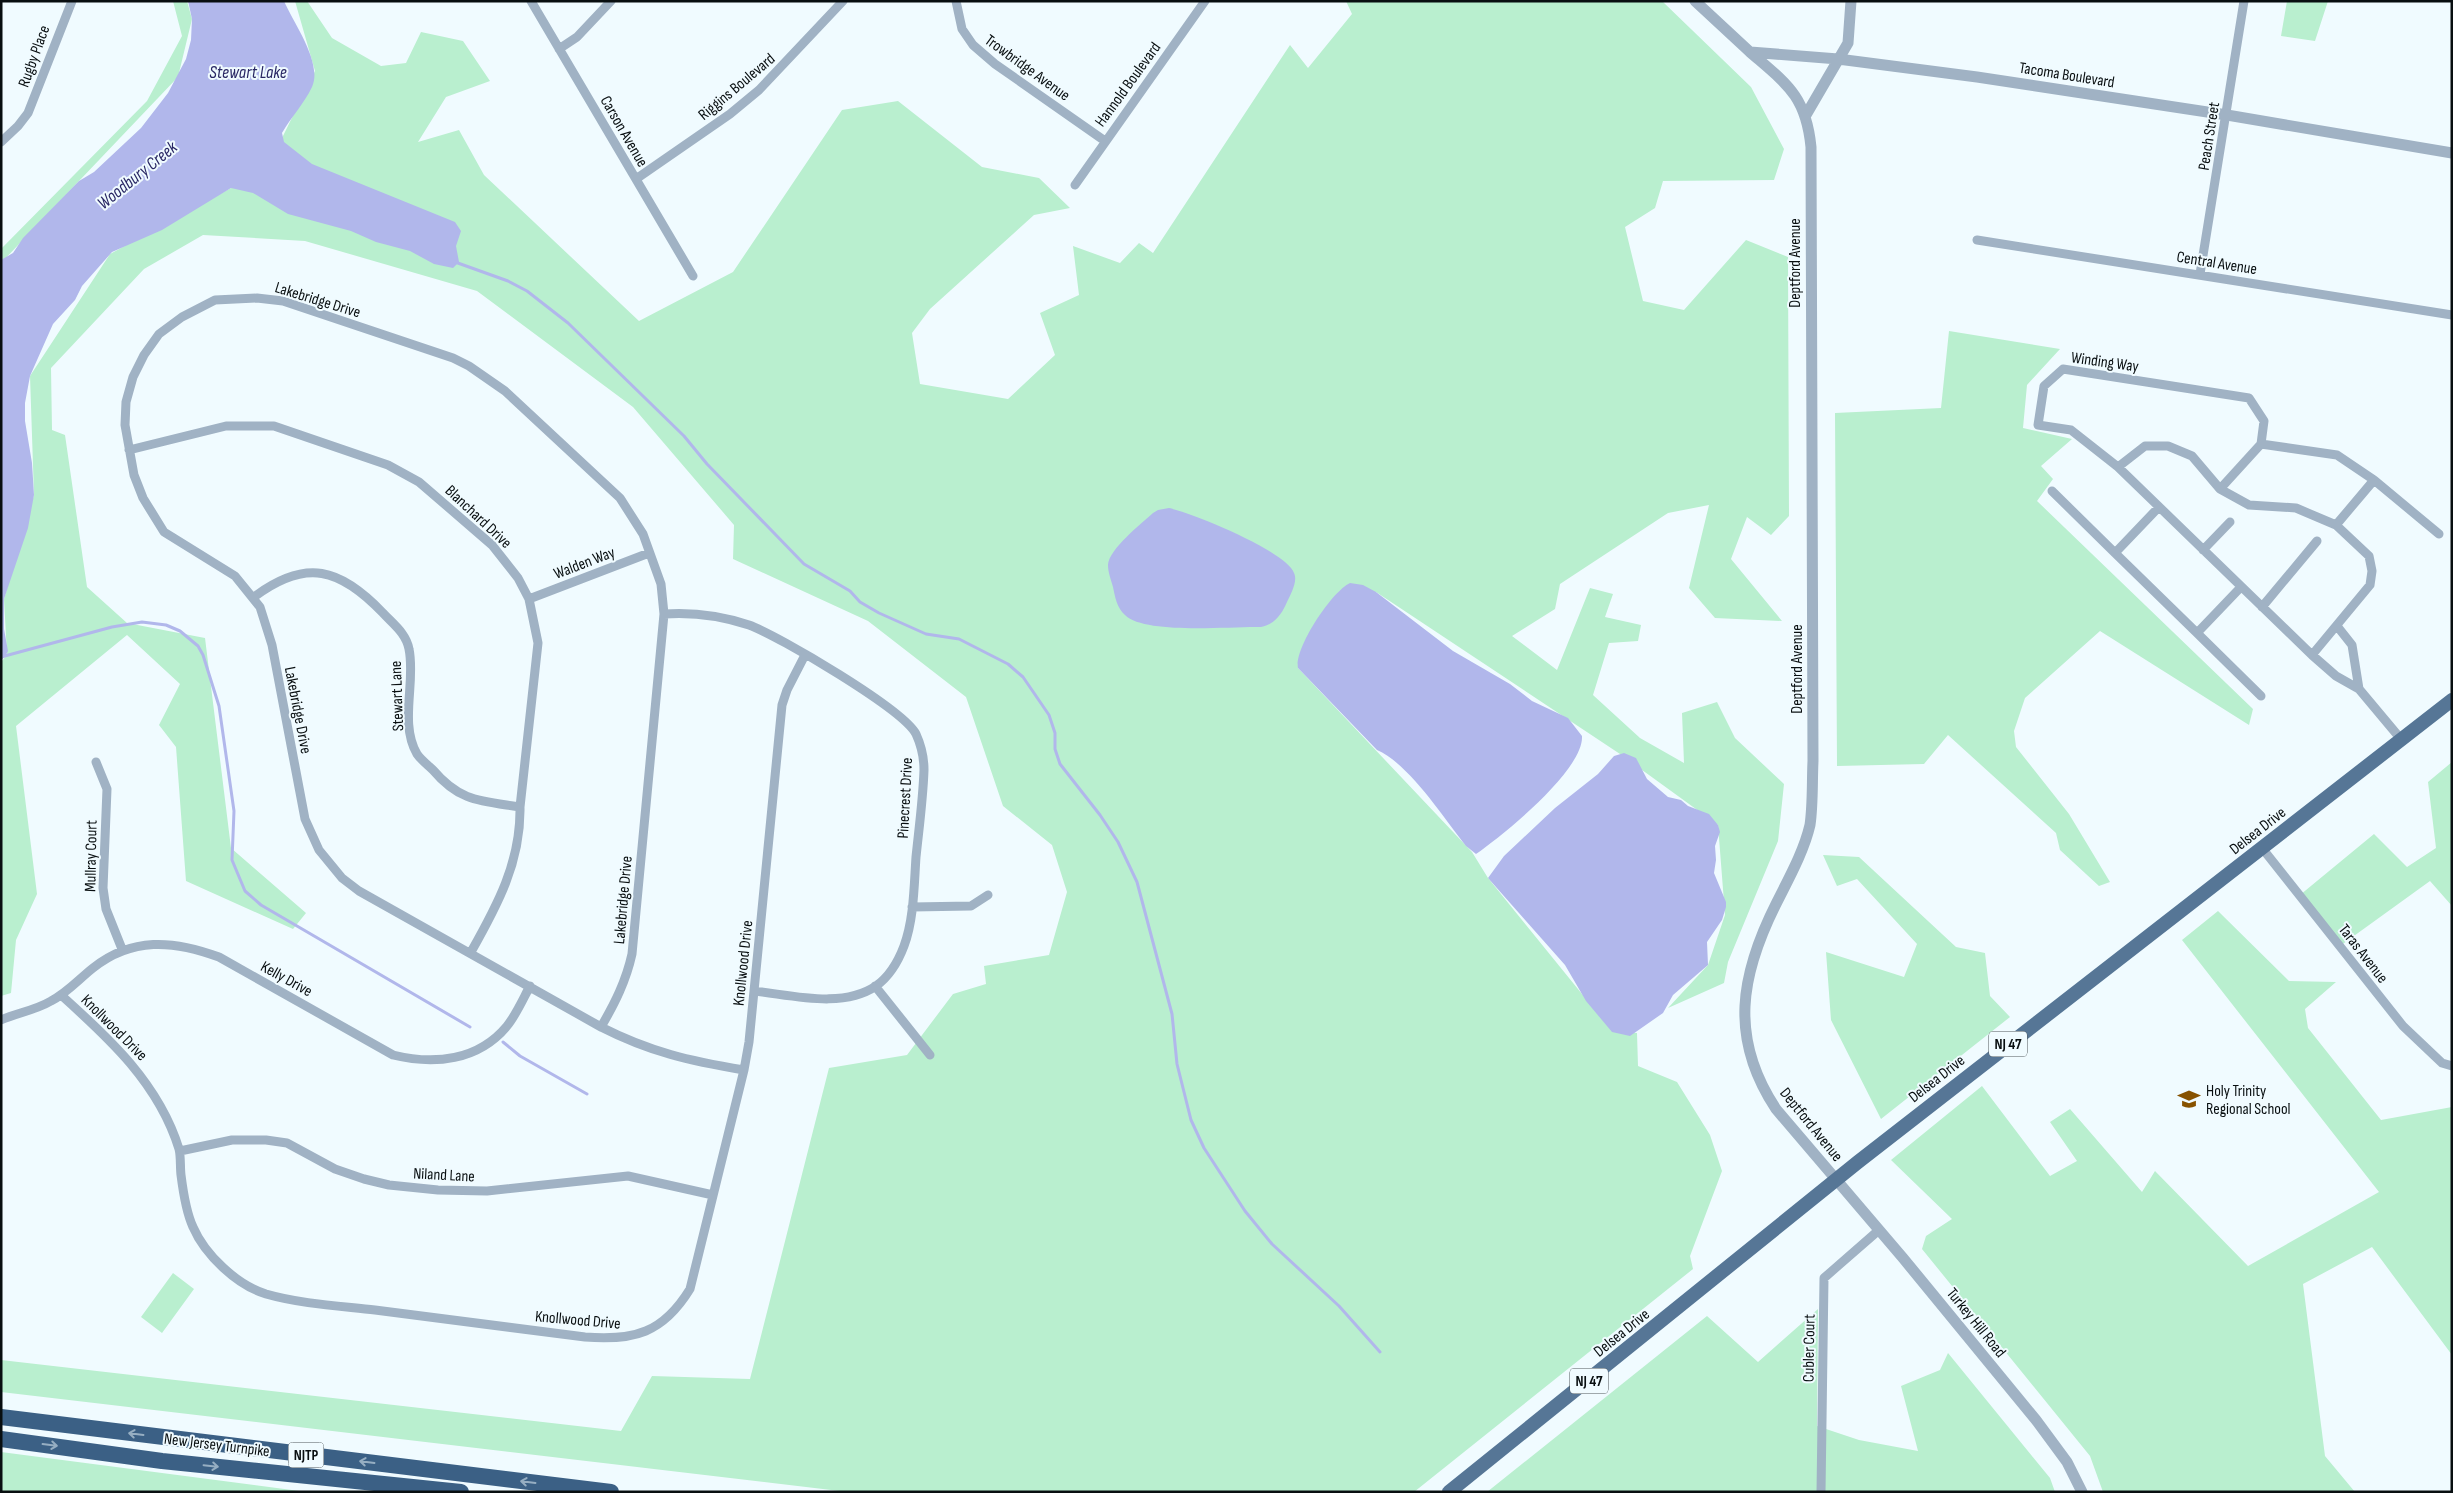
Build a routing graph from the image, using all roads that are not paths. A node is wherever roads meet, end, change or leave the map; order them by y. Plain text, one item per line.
1 (72, 1) edge
2 (531, 1) edge
3 (611, 1) edge
4 (843, 1) edge
5 (956, 1) edge
6 (1205, 1) edge
7 (1695, 1) edge
8 (1851, 1) edge
9 (2244, 1) edge
10 (559, 49) junction
11 (1750, 52) junction
12 (1838, 59) junction
13 (1806, 115) junction
14 (2227, 115) junction
15 (1104, 141) junction
16 (1, 142) edge
17 (2452, 154) edge
18 (636, 180) junction
19 (1074, 185) dead end
20 (1977, 240) dead end
21 (2200, 274) junction
22 (693, 276) dead end
23 (2452, 315) edge
24 (2261, 444) junction
25 (129, 450) junction
26 (2118, 467) junction
27 (2374, 480) junction
28 (2220, 489) junction
29 (2052, 491) dead end
30 (2159, 507) junction
31 (2230, 522) dead end
32 (2336, 525) junction
33 (2440, 534) dead end
34 (2317, 541) dead end
35 (2203, 550) junction
36 (649, 553) junction
37 (2115, 553) junction
38 (2241, 587) junction
39 (254, 597) junction
40 (529, 599) junction
41 (2262, 607) junction
42 (664, 614) junction
43 (2337, 626) junction
44 (2197, 633) junction
45 (804, 655) junction
46 (2312, 655) junction
47 (2359, 689) junction
48 (2261, 696) dead end
49 (2452, 700) edge
50 (2400, 738) junction
51 (96, 762) dead end
52 (520, 807) junction
53 (2262, 848) junction
54 (988, 895) dead end
55 (912, 907) junction
56 (122, 949) junction
57 (471, 952) junction
58 (530, 986) junction
59 (875, 986) junction
60 (754, 991) junction
61 (61, 995) junction
62 (4, 1017) edge
63 (601, 1027) junction
64 (930, 1055) dead end
65 (2452, 1066) edge
66 (744, 1070) junction
67 (180, 1151) junction
68 (1836, 1180) junction
69 (713, 1195) junction
70 (1878, 1230) junction
71 (1, 1417) edge
72 (1, 1438) edge
73 (461, 1492) edge
74 (611, 1492) edge
75 (1449, 1492) edge
76 (1821, 1492) edge
77 (2082, 1492) edge

1 - 16 street, Rugby Place
2 - 10 street, Carson Avenue
3 - 10 street
4 - 18 street, Riggins Boulevard
5 - 15 street, Trowbridge Avenue
6 - 15 street, Hannold Boulevard
7 - 11 street
8 - 12 street
9 - 14 street, Peach Street
10 - 18 street, Carson Avenue
11 - 12 street, Tacoma Boulevard
11 - 13 street, Deptford Avenue
12 - 13 street
12 - 14 street, Tacoma Boulevard
13 - 68 street, Deptford Avenue
14 - 17 street, Tacoma Boulevard
14 - 21 street, Peach Street
15 - 19 street, Hannold Boulevard
18 - 22 street, Carson Avenue
20 - 21 street, Central Avenue
21 - 23 street, Central Avenue
24 - 26 street, Winding Way
24 - 27 street
24 - 28 street
25 - 36 street, Lakebridge Drive
25 - 39 street, Lakebridge Drive
25 - 40 street, Blanchard Drive
26 - 28 street
26 - 30 street, Winding Way
27 - 32 street
27 - 33 street
28 - 32 street
29 - 37 street
30 - 35 street, Winding Way
30 - 37 street
31 - 35 street
32 - 43 street
34 - 41 street
35 - 38 street, Winding Way
36 - 40 street, Walden Way
36 - 42 street, Lakebridge Drive
37 - 44 street
38 - 41 street, Winding Way
38 - 44 street
39 - 52 street, Stewart Lane
39 - 57 street, Lakebridge Drive
40 - 52 street, Blanchard Drive
41 - 46 street, Winding Way
42 - 45 street, Pinecrest Drive
42 - 63 street, Lakebridge Drive
43 - 46 street
43 - 47 street
44 - 48 street
45 - 55 street, Pinecrest Drive
45 - 60 street, Knollwood Drive
46 - 47 street, Winding Way
47 - 50 street, Winding Way
49 - 50 main road, Delsea Drive / NJ 47
50 - 53 main road, Delsea Drive / NJ 47
51 - 56 street, Mullray Court
52 - 57 street, Blanchard Drive
53 - 65 street, Taras Avenue
53 - 68 main road, Delsea Drive / NJ 47
54 - 55 street
55 - 59 street, Pinecrest Drive
56 - 58 street, Kelly Drive
56 - 61 street, Kelly Drive
57 - 58 street, Lakebridge Drive
58 - 63 street, Lakebridge Drive
59 - 60 street, Pinecrest Drive
59 - 64 street
60 - 66 street, Knollwood Drive
61 - 62 street, Kelly Drive
61 - 67 street, Knollwood Drive
63 - 66 street, Lakebridge Drive
66 - 69 street, Knollwood Drive
67 - 69 street, Niland Lane
67 - 69 street, Knollwood Drive
68 - 70 street, Turkey Hill Road
68 - 75 main road, Delsea Drive / NJ 47
70 - 76 street, Cubler Court
70 - 77 street, Turkey Hill Road
74 -> 71 highway, New Jersey Turnpike / NJTP
72 -> 73 highway, New Jersey Turnpike / NJTP

